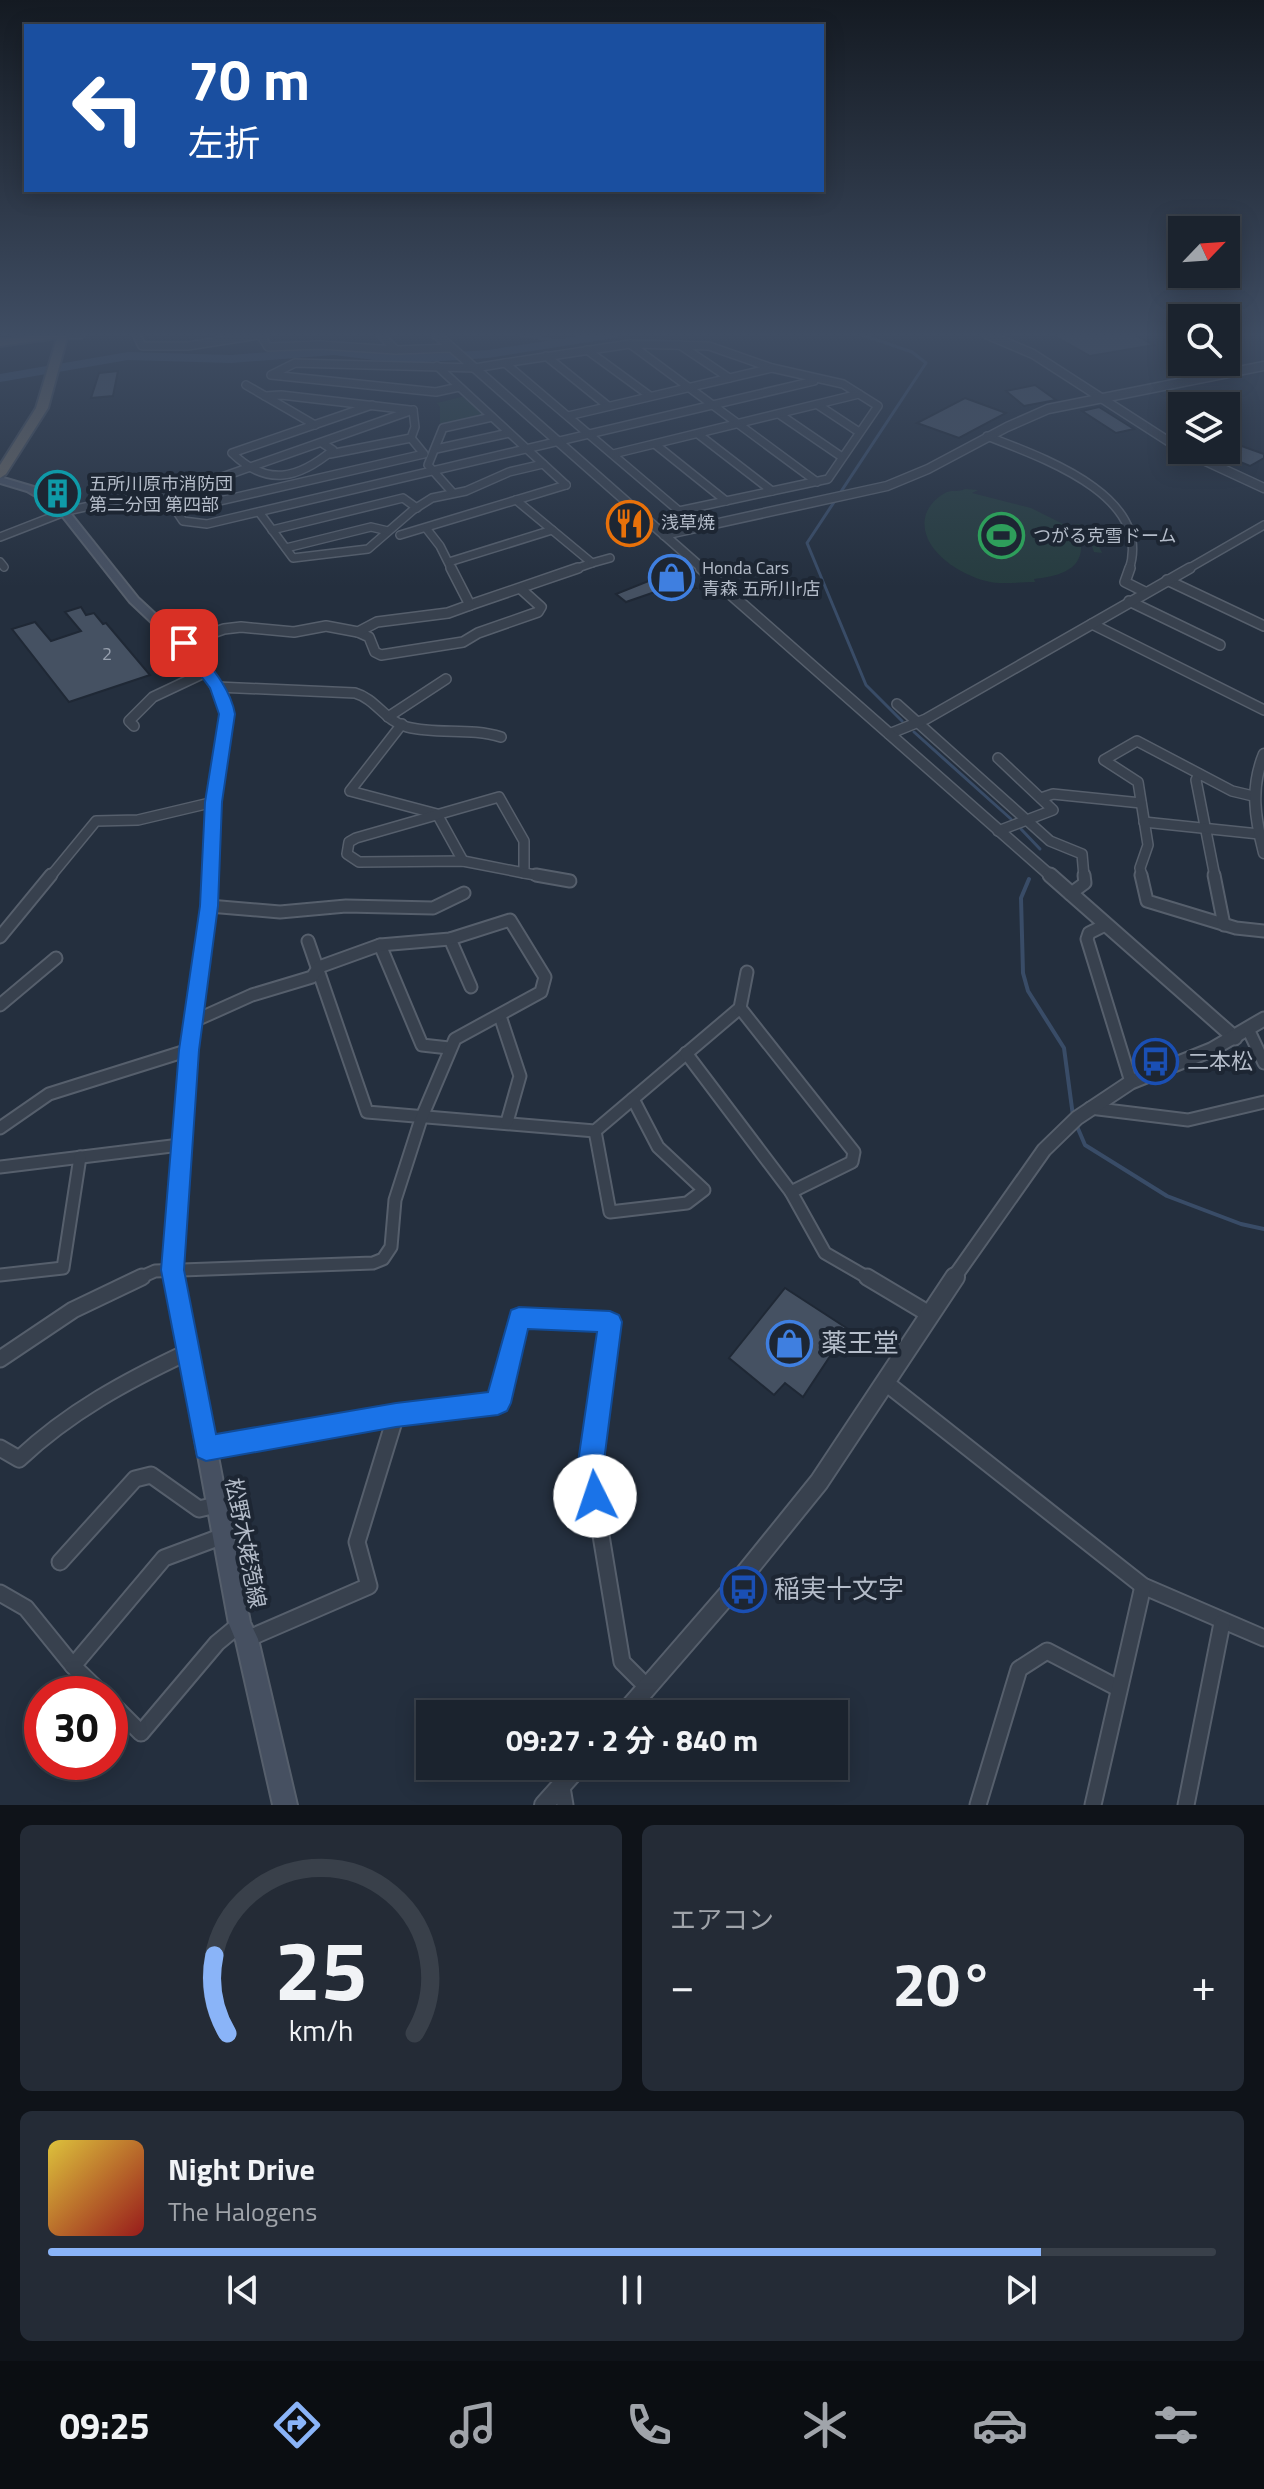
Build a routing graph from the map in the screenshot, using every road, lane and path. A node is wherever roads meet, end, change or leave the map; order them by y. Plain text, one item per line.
1 (36, 418) edge
2 (303, 418) edge
3 (334, 418) edge
4 (390, 418) edge
5 (414, 418) edge
6 (487, 418) edge
7 (493, 418) edge
8 (532, 418) edge
9 (571, 418) edge
10 (657, 418) edge
11 (732, 418) edge
12 (762, 418) edge
13 (785, 418) edge
14 (838, 418) edge
15 (869, 418) edge
16 (1024, 418) edge
17 (1133, 418) edge
18 (740, 424) junction
19 (315, 425) junction
20 (859, 432) junction
21 (509, 433) junction
22 (589, 434) junction
23 (698, 434) junction
24 (987, 436) junction
25 (411, 438) junction
26 (558, 441) junction
27 (1168, 441) edge
28 (322, 443) junction
29 (656, 445) junction
30 (436, 449) junction
31 (527, 449) junction
32 (330, 454) junction
33 (613, 454) junction
34 (842, 457) junction
35 (543, 464) junction
36 (1212, 464) edge
37 (250, 468) junction
38 (433, 471) junction
39 (0, 477) edge
40 (817, 482) junction
41 (1264, 488) edge
42 (163, 491) junction
43 (772, 491) junction
44 (453, 493) junction
45 (750, 496) junction
46 (516, 500) junction
47 (726, 501) junction
48 (417, 508) junction
49 (67, 511) junction
50 (176, 511) junction
51 (259, 512) junction
52 (766, 513) junction
53 (1264, 525) edge
54 (426, 528) junction
55 (272, 530) junction
56 (552, 530) junction
57 (388, 531) junction
58 (400, 535) dead end
59 (664, 535) junction
60 (0, 537) edge
61 (286, 548) junction
62 (610, 558) dead end
63 (449, 562) junction
64 (592, 563) junction
65 (1167, 580) junction
66 (521, 589) junction
67 (1145, 592) junction
68 (1129, 601) junction
69 (470, 605) junction
70 (1092, 624) junction
71 (1264, 626) edge
72 (358, 632) junction
73 (184, 643) junction
74 (1220, 645) dead end
75 (206, 672) junction
76 (446, 679) dead end
77 (217, 687) junction
78 (897, 704) dead end
79 (1264, 710) edge
80 (388, 717) junction
81 (919, 723) junction
82 (402, 724) junction
83 (134, 726) dead end
84 (889, 734) junction
85 (501, 737) dead end
86 (1264, 754) edge
87 (998, 758) dead end
88 (1199, 774) junction
89 (1253, 796) junction
90 (1041, 798) junction
91 (214, 802) junction
92 (1141, 803) junction
93 (437, 814) junction
94 (1027, 820) junction
95 (1144, 822) junction
96 (1206, 828) junction
97 (998, 831) junction
98 (1259, 834) junction
99 (1264, 853) edge
100 (463, 861) junction
101 (524, 873) junction
102 (570, 881) dead end
103 (464, 893) dead end
104 (1070, 894) junction
105 (209, 906) junction
106 (1105, 925) junction
107 (1224, 925) junction
108 (1264, 931) edge
109 (0, 937) edge
110 (450, 939) junction
111 (308, 941) dead end
112 (380, 945) junction
113 (56, 958) dead end
114 (319, 967) junction
115 (747, 972) dead end
116 (471, 987) dead end
117 (0, 1005) edge
118 (740, 1008) junction
119 (500, 1016) junction
120 (1264, 1019) edge
121 (194, 1021) junction
122 (1249, 1031) junction
123 (1235, 1038) junction
124 (449, 1048) junction
125 (189, 1050) junction
126 (686, 1053) junction
127 (1264, 1063) edge
128 (1131, 1082) junction
129 (633, 1099) junction
130 (1264, 1102) edge
131 (1090, 1108) junction
132 (421, 1119) junction
133 (507, 1122) junction
134 (0, 1128) edge
135 (595, 1131) junction
136 (180, 1145) junction
137 (80, 1157) junction
138 (0, 1167) edge
139 (791, 1192) junction
140 (173, 1270) junction
141 (0, 1275) edge
142 (929, 1314) junction
143 (188, 1352) junction
144 (0, 1359) edge
145 (886, 1383) junction
146 (396, 1415) junction
147 (0, 1448) edge
148 (206, 1448) junction
149 (216, 1505) junction
150 (223, 1536) junction
151 (60, 1562) dead end
152 (1143, 1586) junction
153 (0, 1593) edge
154 (1222, 1623) junction
155 (244, 1632) junction
156 (1264, 1638) edge
157 (73, 1666) junction
158 (83, 1676) edge
159 (647, 1687) junction
160 (1118, 1688) junction
161 (636, 1700) edge
162 (128, 1720) edge
163 (563, 1796) edge
164 (285, 1805) edge
165 (544, 1805) edge
166 (978, 1805) edge
167 (1093, 1805) edge
168 (1186, 1805) edge

1 - 39 highway
2 - 19 street
3 - 19 street
4 - 28 street
5 - 25 street
6 - 30 street
7 - 21 street
8 - 26 street
9 - 22 street
10 - 22 street
11 - 18 street
12 - 18 street
13 - 34 street
14 - 20 street
15 - 20 street
16 - 24 street
17 - 27 street
18 - 23 street
18 - 40 street
19 - 37 street
20 - 34 street
21 - 30 street
21 - 31 street
22 - 26 street
22 - 33 street
23 - 29 street
23 - 43 street
24 - 52 street
24 - 67 street
25 - 32 street
25 - 50 street
26 - 31 street
26 - 59 street
28 - 32 street
28 - 37 street
29 - 33 street
29 - 47 street
30 - 38 street
31 - 35 street
31 - 38 street
32 - 37 street
33 - 47 street
34 - 40 street
35 - 44 street
35 - 46 street
36 - 41 street
37 - 42 street
38 - 44 street
38 - 51 street
39 - 49 main road, 松野木姥萢線
40 - 43 street
42 - 49 street
42 - 50 street
43 - 45 street
44 - 48 street
45 - 47 street
45 - 52 street
46 - 54 street
46 - 56 street
48 - 55 street
48 - 57 street
49 - 60 street
49 - 73 main road, 松野木姥萢線
50 - 51 street
51 - 55 street
52 - 59 street
53 - 65 street
54 - 58 street
54 - 63 street
55 - 61 street
56 - 63 street
56 - 64 street
57 - 61 street
57 - 61 street
59 - 84 street
62 - 64 street
63 - 69 street
64 - 66 street
65 - 67 street
65 - 71 street
66 - 69 street
66 - 72 street
67 - 68 street
68 - 70 street
68 - 74 street
69 - 72 street
70 - 79 street
70 - 81 street
72 - 73 street
73 - 75 main road, 松野木姥萢線
75 - 77 main road, 松野木姥萢線
75 - 83 street
76 - 80 street
77 - 80 street
77 - 91 main road, 松野木姥萢線
78 - 81 street
80 - 82 street
81 - 84 street
81 - 94 street
82 - 85 street
82 - 93 street
84 - 97 street
86 - 89 street
87 - 90 street
88 - 89 street
88 - 92 street
88 - 96 street
89 - 98 street
90 - 92 street
90 - 94 street
91 - 105 main road, 松野木姥萢線
91 - 109 street
92 - 95 street
93 - 100 street
93 - 100 street
93 - 101 street
94 - 97 street
94 - 104 street
95 - 96 street
95 - 107 street
96 - 98 street
96 - 107 street
97 - 104 street
98 - 99 street
100 - 101 street
101 - 102 street
103 - 105 street
104 - 106 street
105 - 121 main road, 松野木姥萢線
106 - 123 street
106 - 128 street
107 - 108 street
110 - 112 street
110 - 116 street
110 - 119 street
111 - 114 street
112 - 114 street
112 - 124 street
113 - 117 street
114 - 121 street
114 - 132 street
115 - 118 street
118 - 126 street
118 - 139 street
119 - 124 street
119 - 133 street
120 - 122 street
121 - 125 main road, 松野木姥萢線
122 - 123 street
122 - 127 street
123 - 128 street
124 - 132 street
125 - 134 street
125 - 136 main road, 松野木姥萢線
126 - 129 street
126 - 139 street
128 - 131 street
129 - 135 street
129 - 135 street
130 - 131 street
131 - 142 street
132 - 133 street
132 - 140 street
133 - 135 street
136 - 137 street
136 - 140 main road, 松野木姥萢線
137 - 138 street
137 - 141 street
139 - 142 street
140 - 143 main road, 松野木姥萢線
140 - 144 street
142 - 145 street
143 - 147 street
143 - 148 main road, 松野木姥萢線
145 - 152 street
145 - 159 street
146 - 148 street
146 - 155 street
146 - 159 street
148 - 149 main road, 松野木姥萢線
149 - 150 main road, 松野木姥萢線
149 - 151 street
150 - 155 main road, 松野木姥萢線
150 - 157 street
152 - 154 street
152 - 160 street
153 - 157 street
154 - 156 street
154 - 168 street
155 - 162 street
155 - 164 main road, 松野木姥萢線
157 - 158 street
159 - 161 street
160 - 166 street
160 - 167 street
163 - 165 street

